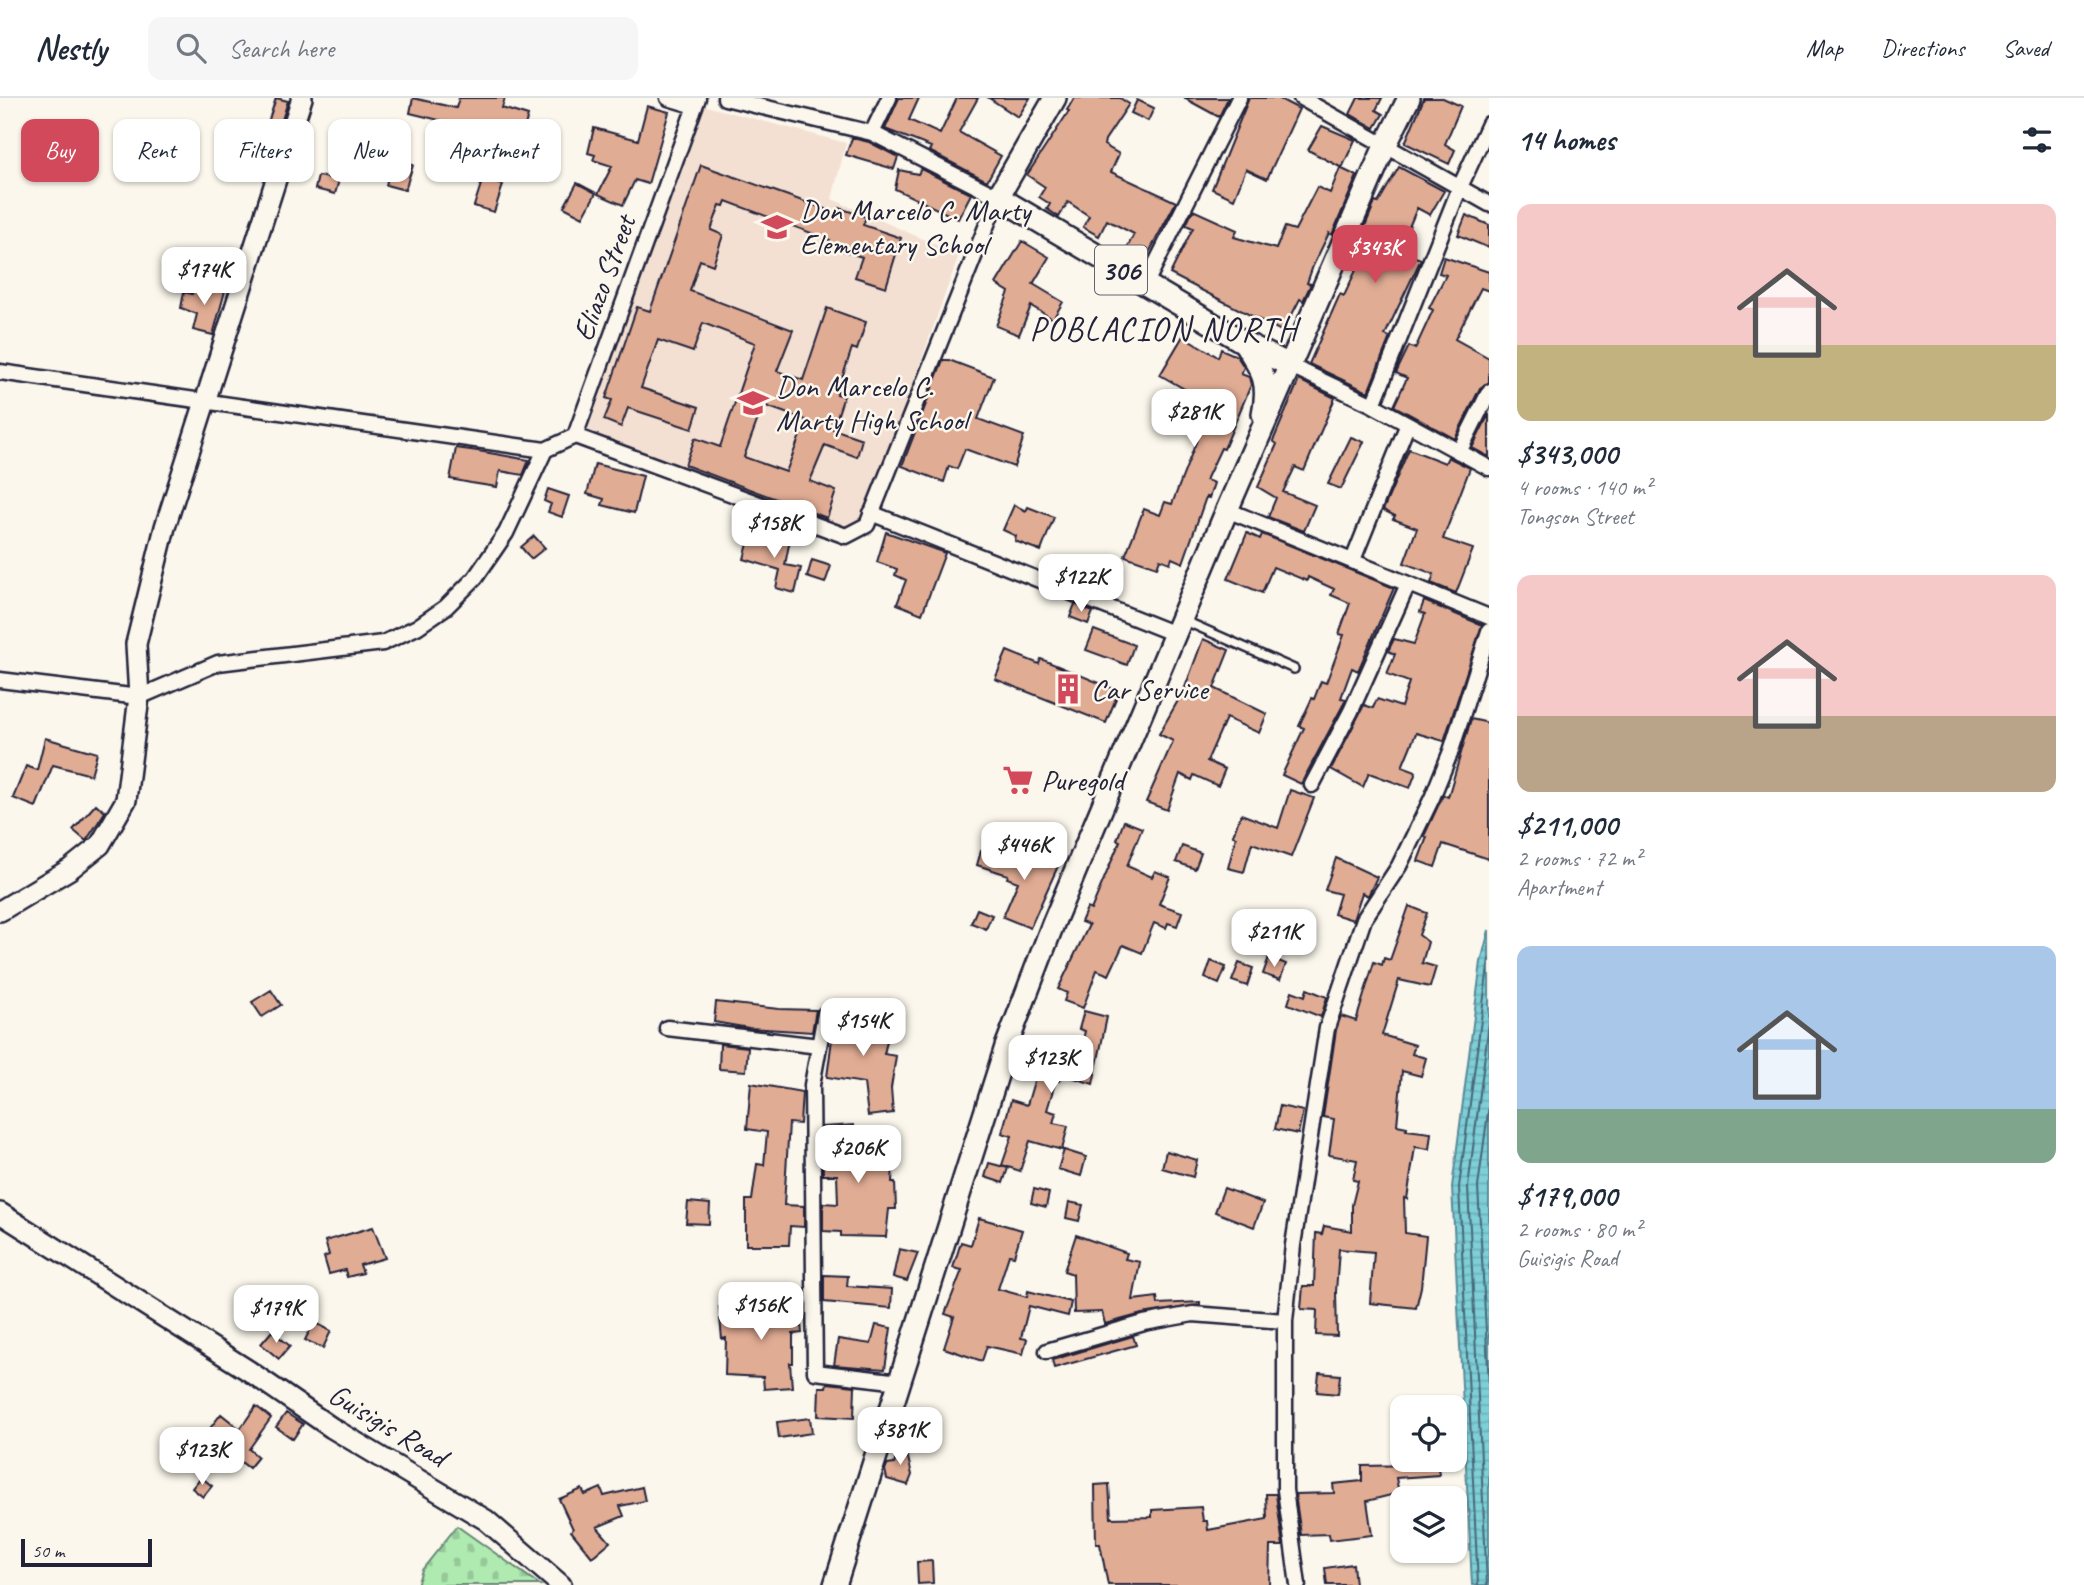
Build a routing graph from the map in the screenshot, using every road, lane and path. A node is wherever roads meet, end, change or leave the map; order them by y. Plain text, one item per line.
1 (302, 98) edge
2 (668, 98) edge
3 (725, 98) edge
4 (889, 98) edge
5 (1055, 98) edge
6 (1239, 98) edge
7 (1301, 98) edge
8 (1409, 98) edge
9 (696, 102) edge
10 (1489, 124) edge
11 (872, 133) junction
12 (1385, 146) junction
13 (1460, 187) junction
14 (998, 197) junction
15 (1489, 204) edge
16 (1146, 285) junction
17 (1245, 343) junction
18 (1291, 366) junction
19 (0, 372) edge
20 (1489, 392) edge
21 (206, 400) junction
22 (1373, 405) junction
23 (1407, 426) junction
24 (575, 436) junction
25 (1257, 440) junction
26 (545, 450) junction
27 (1460, 452) junction
28 (1489, 468) edge
29 (1227, 510) junction
30 (871, 513) junction
31 (1353, 559) junction
32 (1408, 583) junction
33 (1489, 617) edge
34 (1178, 626) junction
35 (1489, 631) edge
36 (1294, 669) dead end
37 (0, 680) edge
38 (139, 697) junction
39 (1312, 785) dead end
40 (0, 911) edge
41 (825, 1014) dead end
42 (667, 1028) dead end
43 (819, 1046) junction
44 (0, 1213) edge
45 (1285, 1321) junction
46 (1046, 1351) dead end
47 (900, 1382) junction
48 (561, 1585) edge
49 (835, 1585) edge
50 (1298, 1585) edge

1 - 21 street
2 - 9 street
3 - 11 street
4 - 11 street
5 - 14 main road
6 - 16 street
7 - 12 street
8 - 12 main road, 306
9 - 24 street, Eliazo Street
10 - 13 street
11 - 14 street
12 - 13 street
12 - 18 main road, 306
13 - 15 street
13 - 22 street
14 - 16 main road, 306
14 - 30 street
16 - 17 main road, 306
17 - 18 main road, 306
17 - 25 main road, 306
18 - 22 street
18 - 25 main road, 306
19 - 21 street
20 - 27 street
21 - 26 street
21 - 38 street
22 - 23 street
23 - 27 street
23 - 31 street
24 - 26 street
24 - 30 street
25 - 29 main road, 306
26 - 38 street
27 - 28 street
29 - 31 street
29 - 34 main road, 306
30 - 34 street
31 - 32 street
32 - 33 street
32 - 39 street
34 - 36 lane
34 - 47 main road, 306
35 - 45 street
37 - 38 street
38 - 40 street
41 - 43 street
42 - 43 street
43 - 47 street
44 - 48 street, Guisigis Road
45 - 46 street
45 - 50 street
47 - 49 main road, 306

